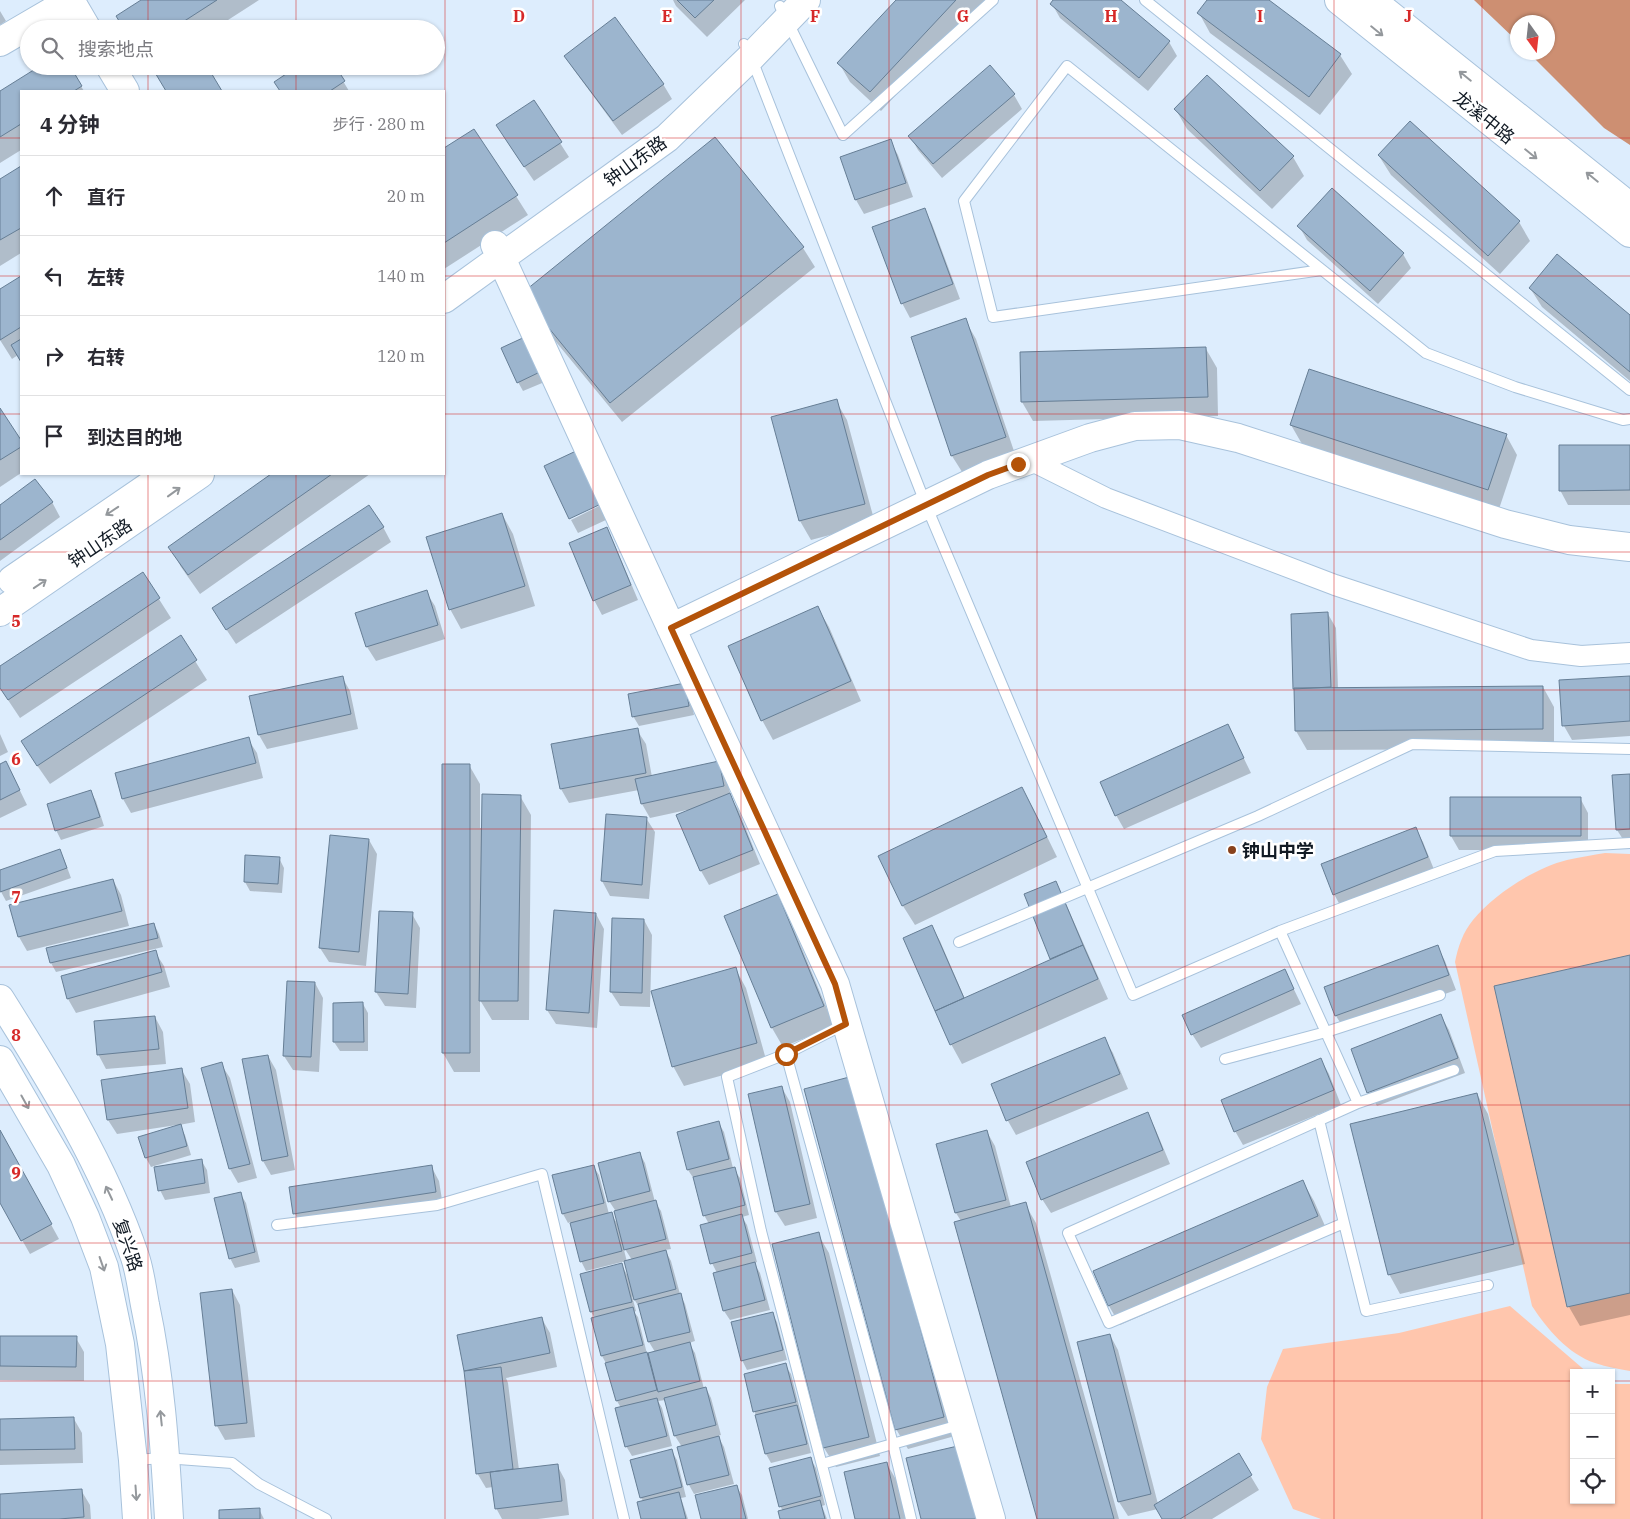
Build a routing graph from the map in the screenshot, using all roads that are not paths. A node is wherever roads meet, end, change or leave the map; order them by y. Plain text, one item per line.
1 (71, 0) edge
2 (806, 0) edge
3 (993, 0) edge
4 (1144, 0) edge
5 (1339, 0) edge
6 (1371, 0) edge
7 (784, 9) edge
8 (37, 20) edge
9 (82, 20) edge
10 (20, 30) edge
11 (0, 42) edge
12 (747, 50) junction
13 (115, 75) edge
14 (124, 90) edge
15 (1630, 207) edge
16 (1630, 233) edge
17 (498, 251) junction
18 (1322, 270) junction
19 (445, 280) edge
20 (445, 298) edge
21 (1630, 390) edge
22 (1630, 419) edge
23 (1030, 460) junction
24 (166, 475) edge
25 (199, 475) edge
26 (926, 505) junction
27 (1630, 547) edge
28 (0, 588) edge
29 (0, 612) edge
30 (671, 628) junction
31 (1630, 653) edge
32 (1630, 749) edge
33 (1630, 843) edge
34 (1088, 888) junction
35 (1280, 931) junction
36 (960, 942) dead end
37 (1440, 995) dead end
38 (0, 999) edge
39 (846, 1024) junction
40 (1326, 1032) junction
41 (786, 1054) junction
42 (1224, 1059) dead end
43 (0, 1060) edge
44 (1454, 1070) dead end
45 (1358, 1103) junction
46 (1319, 1120) junction
47 (1344, 1223) junction
48 (277, 1225) dead end
49 (1488, 1285) dead end
50 (964, 1424) junction
51 (893, 1444) junction
52 (165, 1458) junction
53 (133, 1460) junction
54 (822, 1464) junction
55 (137, 1519) edge
56 (169, 1519) edge
57 (326, 1519) edge
58 (624, 1519) edge
59 (836, 1519) edge
60 (911, 1519) edge
61 (991, 1519) edge

1 - 8 main road
1 - 9 main road
2 - 7 main road, 钟山东路
3 - 7 lane
4 - 21 lane
5 -> 16 main road, 龙溪中路
15 -> 6 main road, 龙溪中路
7 - 12 main road, 钟山东路
10 - 11 main road
12 - 17 main road, 钟山东路
12 - 26 lane
13 - 14 main road
17 - 19 main road, 钟山东路
17 - 20 main road, 钟山东路
17 - 30 main road
18 - 18 lane
18 - 22 lane
23 - 26 main road
23 - 27 main road
23 - 31 street
24 -> 28 main road, 钟山东路
29 -> 25 main road, 钟山东路
26 - 30 main road
26 - 34 lane
30 - 39 main road
32 - 34 lane
33 - 35 lane
34 - 35 lane
34 - 36 lane
35 - 40 lane
37 - 40 lane
52 -> 38 main road, 复兴路
39 - 41 lane
39 - 50 main road
40 - 42 lane
40 - 45 lane
41 - 51 lane
41 - 54 lane
43 -> 53 main road, 复兴路
44 - 45 lane
45 - 46 lane
46 - 47 lane
46 - 47 lane
47 - 49 lane
48 - 58 lane
50 - 51 lane
50 - 61 main road
51 - 54 lane
51 - 60 lane
52 - 53 lane
52 - 56 main road, 复兴路
52 - 57 lane
53 -> 55 main road, 复兴路
54 - 59 lane

